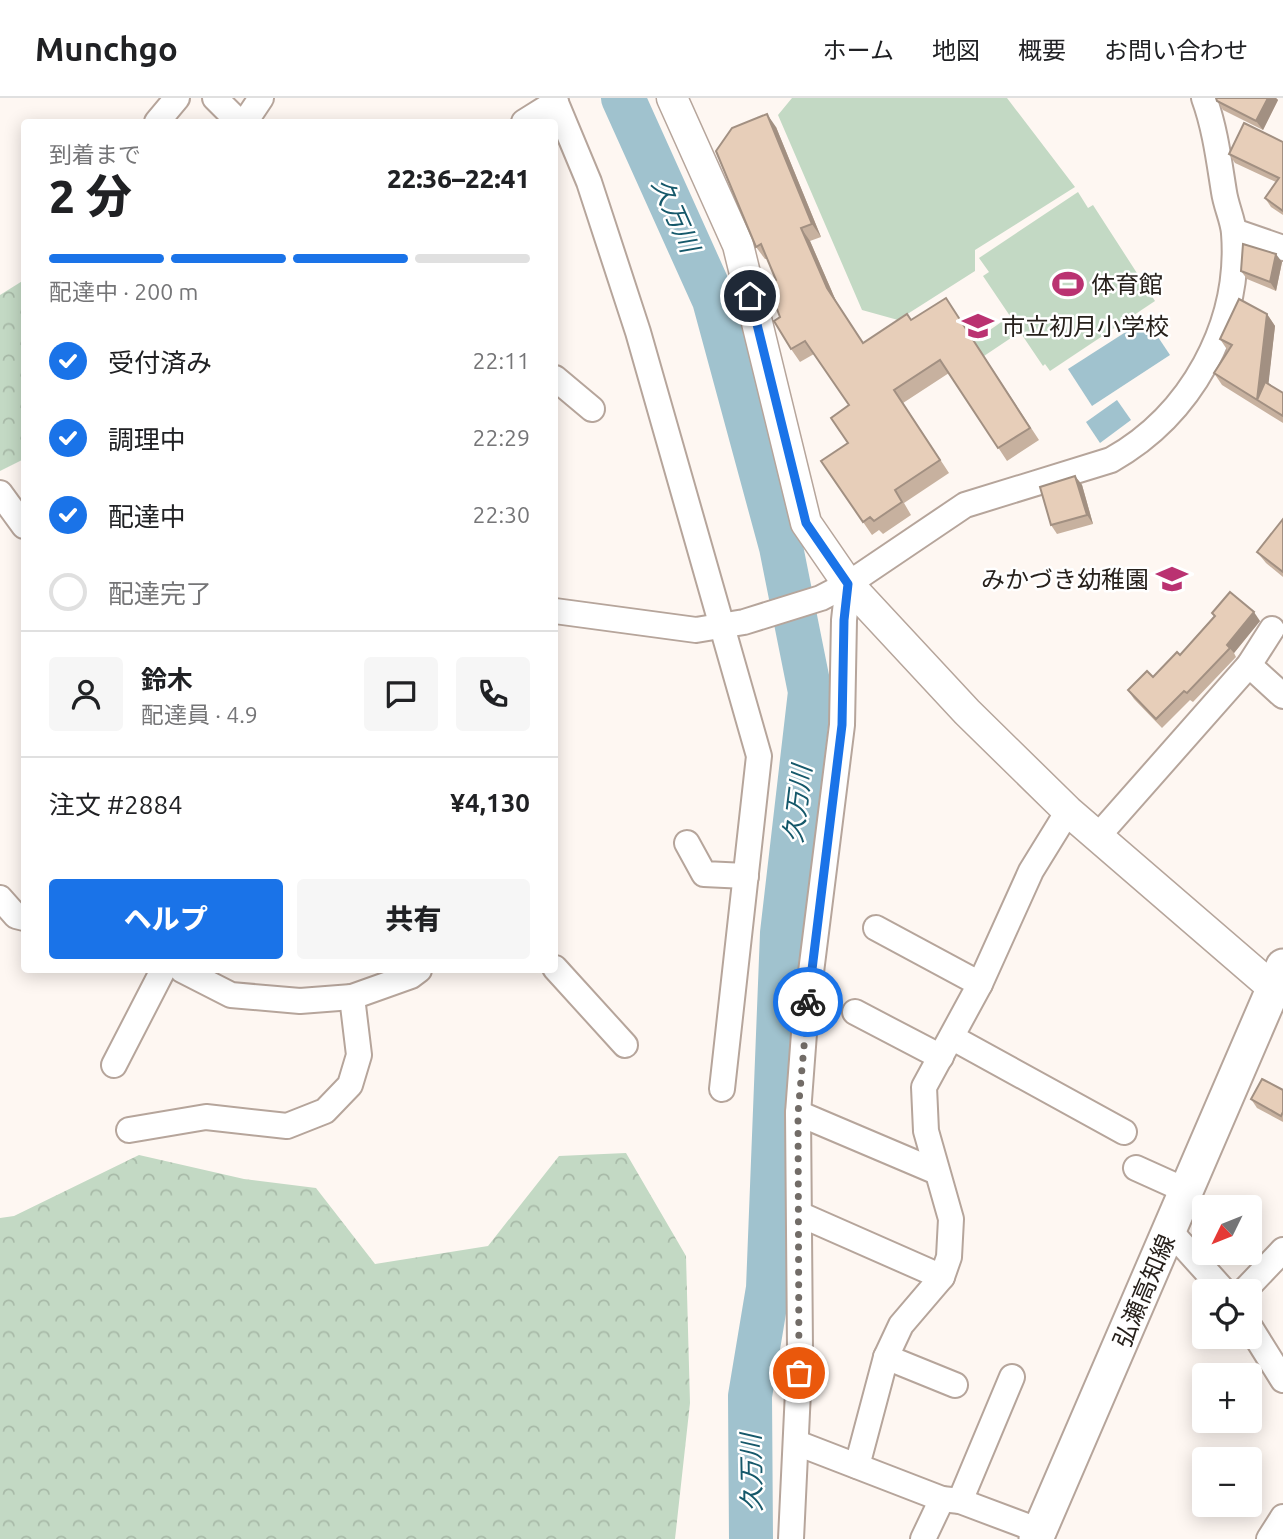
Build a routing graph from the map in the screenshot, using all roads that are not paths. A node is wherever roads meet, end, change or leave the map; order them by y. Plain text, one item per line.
1 (177, 98) edge
2 (215, 98) edge
3 (261, 98) edge
4 (672, 98) edge
5 (1203, 98) edge
6 (555, 100) edge
7 (160, 119) edge
8 (236, 119) edge
9 (247, 119) edge
10 (528, 119) edge
11 (1234, 231) junction
12 (1283, 248) edge
13 (558, 381) edge
14 (592, 409) dead end
15 (0, 493) edge
16 (21, 522) edge
17 (848, 584) junction
18 (558, 611) edge
19 (733, 624) junction
20 (1272, 629) dead end
21 (1249, 665) junction
22 (1283, 695) edge
23 (1068, 811) junction
24 (1098, 836) junction
25 (687, 843) dead end
26 (746, 876) junction
27 (0, 898) edge
28 (21, 917) edge
29 (876, 928) dead end
30 (558, 971) edge
31 (161, 973) edge
32 (188, 973) edge
33 (415, 973) edge
34 (980, 984) junction
35 (1277, 992) edge
36 (352, 998) junction
37 (855, 1012) dead end
38 (625, 1045) dead end
39 (947, 1047) junction
40 (114, 1065) dead end
41 (722, 1089) dead end
42 (798, 1113) junction
43 (129, 1130) dead end
44 (1124, 1132) dead end
45 (1136, 1168) dead end
46 (937, 1172) junction
47 (1188, 1191) junction
48 (799, 1214) junction
49 (1170, 1231) junction
50 (1283, 1250) edge
51 (942, 1277) junction
52 (1213, 1279) edge
53 (1255, 1279) edge
54 (1262, 1346) edge
55 (886, 1357) junction
56 (1012, 1377) dead end
57 (1283, 1380) edge
58 (954, 1385) dead end
59 (797, 1443) junction
60 (857, 1466) junction
61 (951, 1500) junction
62 (1283, 1517) edge
63 (1038, 1537) edge
64 (791, 1539) edge
65 (923, 1539) edge
66 (1269, 1539) edge

1 - 7 street
2 - 8 street
3 - 9 street
4 - 17 street
5 - 11 street
6 - 10 street
6 - 19 street
11 - 12 street
11 - 17 street
13 - 14 street
15 - 16 street
17 - 19 street
17 - 23 street
17 - 42 street
18 - 19 street
19 - 26 street
20 - 21 street
21 - 22 street
21 - 24 street
23 - 24 street
23 - 34 street
24 - 35 street
25 - 26 street
26 - 41 street
27 - 28 street
29 - 34 street
30 - 38 street
31 - 40 street
32 - 36 street
33 - 36 street
34 - 39 street
35 - 47 main road, 弘瀬高知線
36 - 43 street
37 - 39 street
39 - 44 street
39 - 46 street
42 - 46 street
42 - 48 street
45 - 47 street
46 - 51 street
47 - 49 main road, 弘瀬高知線
48 - 51 street
48 - 59 street
49 - 52 street
49 - 63 main road, 弘瀬高知線
50 - 53 street
51 - 55 street
54 - 57 street
55 - 58 street
55 - 60 street
56 - 61 street
59 - 60 street
59 - 64 street
60 - 61 street
61 - 63 street
61 - 65 street
62 - 66 street

